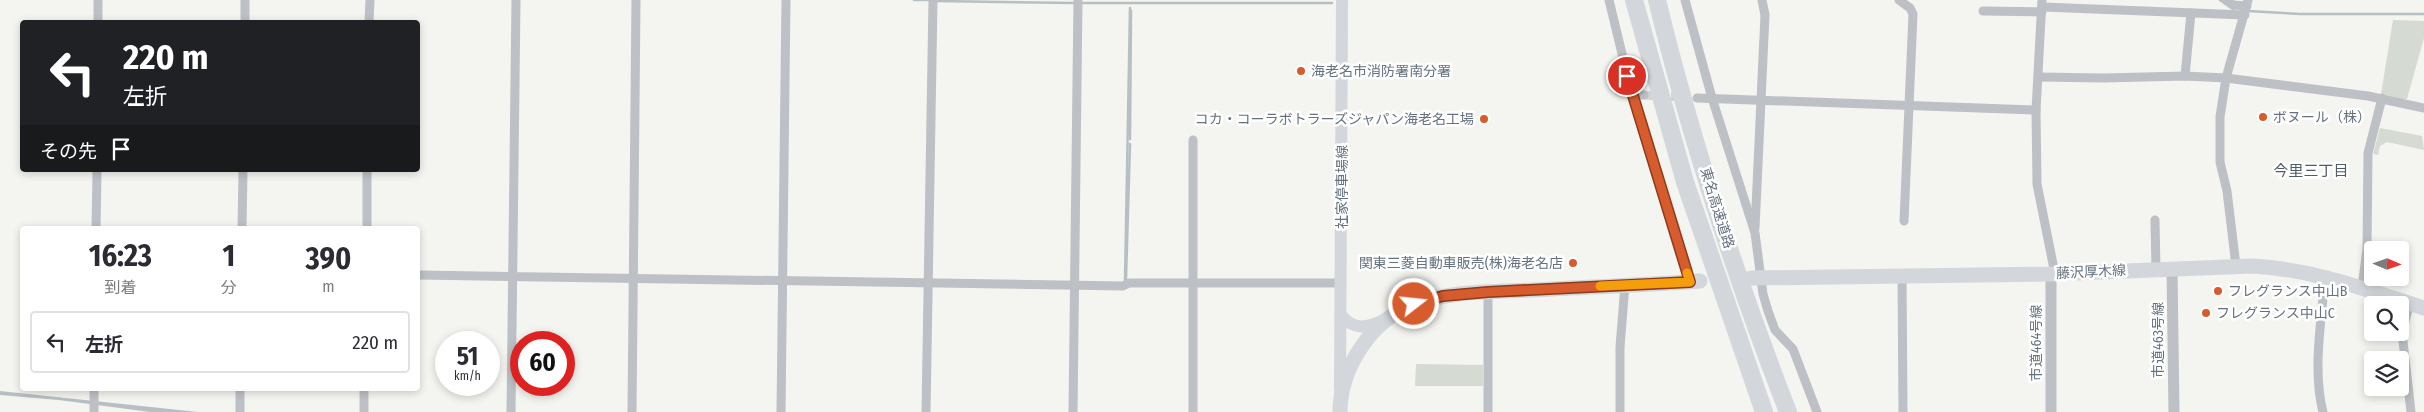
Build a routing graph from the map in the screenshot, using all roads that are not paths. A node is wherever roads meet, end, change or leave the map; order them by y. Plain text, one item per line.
1 (245, 0) edge
2 (370, 0) edge
3 (516, 0) edge
4 (636, 0) edge
5 (786, 0) edge
6 (1342, 0) edge
7 (1609, 0) edge
8 (1634, 0) edge
9 (1657, 0) edge
10 (1685, 0) edge
11 (1762, 0) edge
12 (1899, 0) edge
13 (2226, 0) edge
14 (98, 1) edge
15 (932, 1) edge
16 (1078, 2) edge
17 (2042, 6) edge
18 (2247, 8) edge
19 (1984, 11) dead end
20 (2192, 13) junction
21 (98, 20) edge
22 (245, 20) edge
23 (369, 20) edge
24 (2185, 76) junction
25 (2038, 77) junction
26 (2226, 78) junction
27 (1632, 94) junction
28 (1644, 95) tunnel mouth
29 (1697, 98) dead end
30 (1712, 98) junction
31 (2382, 98) junction
32 (1761, 99) junction
33 (1909, 105) junction
34 (2424, 108) edge
35 (2036, 110) junction
36 (1194, 140) dead end
37 (96, 172) edge
38 (243, 172) edge
39 (368, 172) edge
40 (2155, 220) dead end
41 (1904, 221) dead end
42 (96, 226) edge
43 (242, 226) edge
44 (367, 226) edge
45 (1755, 233) junction
46 (2236, 266) junction
47 (2172, 269) junction
48 (2156, 270) junction
49 (2053, 274) junction
50 (420, 275) edge
51 (1902, 276) junction
52 (2325, 276) junction
53 (512, 277) junction
54 (633, 279) junction
55 (1751, 280) junction
56 (1695, 281) joint
57 (783, 282) junction
58 (929, 283) junction
59 (1342, 283) junction
60 (1194, 284) junction
61 (1076, 285) junction
62 (1624, 285) junction
63 (2362, 287) junction
64 (1488, 292) junction
65 (2417, 305) edge
66 (1341, 315) junction
67 (1384, 320) junction
68 (1341, 337) junction
69 (1366, 341) junction
70 (94, 391) edge
71 (240, 391) edge
72 (364, 391) edge
73 (1340, 406) edge
74 (94, 407) edge
75 (240, 412) edge
76 (364, 412) edge
77 (511, 412) edge
78 (632, 412) edge
79 (781, 412) edge
80 (926, 412) edge
81 (1073, 412) edge
82 (1193, 412) edge
83 (1488, 412) edge
84 (1620, 412) edge
85 (1764, 412) edge
86 (1788, 412) edge
87 (1817, 412) edge
88 (1903, 412) edge
89 (2051, 412) edge
90 (2174, 412) edge
91 (2323, 412) edge
92 (2411, 412) edge

1 - 22 street
2 - 23 street
3 - 53 street
4 - 54 street
5 - 57 street
6 - 59 main road, 社家停車場線
7 - 27 street
8 - 85 highway, 東名高速道路
9 - 55 highway, 東名高速道路
10 - 30 street
11 - 32 street
12 - 33 street
13 - 18 street
14 - 21 street
15 - 58 street
16 - 61 street
17 - 19 street
17 - 20 street
17 - 25 street
18 - 20 street
18 - 26 street
20 - 24 street
24 - 25 street
24 - 26 street
25 - 35 street
26 - 31 street
26 - 46 street
27 - 28 street
27 - 56 street
29 - 30 street
30 - 32 street
30 - 45 street
31 - 34 street
31 - 63 street
32 - 33 street
32 - 45 street
33 - 35 street
33 - 41 street
35 - 49 street
36 - 60 street
37 - 42 street
38 - 43 street
39 - 44 street
40 - 48 street
45 - 55 street
46 - 47 main road, 藤沢厚木線
46 - 52 main road, 藤沢厚木線
47 - 48 main road, 藤沢厚木線
47 - 90 street, 市道463号線
48 - 49 main road, 藤沢厚木線
49 - 51 main road, 藤沢厚木線
49 - 89 street, 市道464号線
50 - 53 street
51 - 55 main road, 藤沢厚木線
51 - 88 street
52 - 63 main road, 藤沢厚木線
52 - 91 street
53 - 54 street
53 - 77 street
54 - 57 street
54 - 78 street
55 - 86 highway, 東名高速道路
55 - 87 street
56 - 62 main road
57 - 58 street
57 - 79 street
58 - 61 street
58 - 80 street
59 - 60 street
59 - 66 main road, 社家停車場線
60 - 61 street
60 - 82 street
61 - 81 street
62 - 64 main road
62 - 84 street
63 - 65 main road, 藤沢厚木線
64 - 67 main road
64 - 83 street
65 - 92 street
66 - 67 main road
66 - 68 main road, 社家停車場線
67 - 69 main road
68 - 69 main road
68 - 73 main road, 社家停車場線
69 - 73 main road
70 - 74 street
71 - 75 street
72 - 76 street

